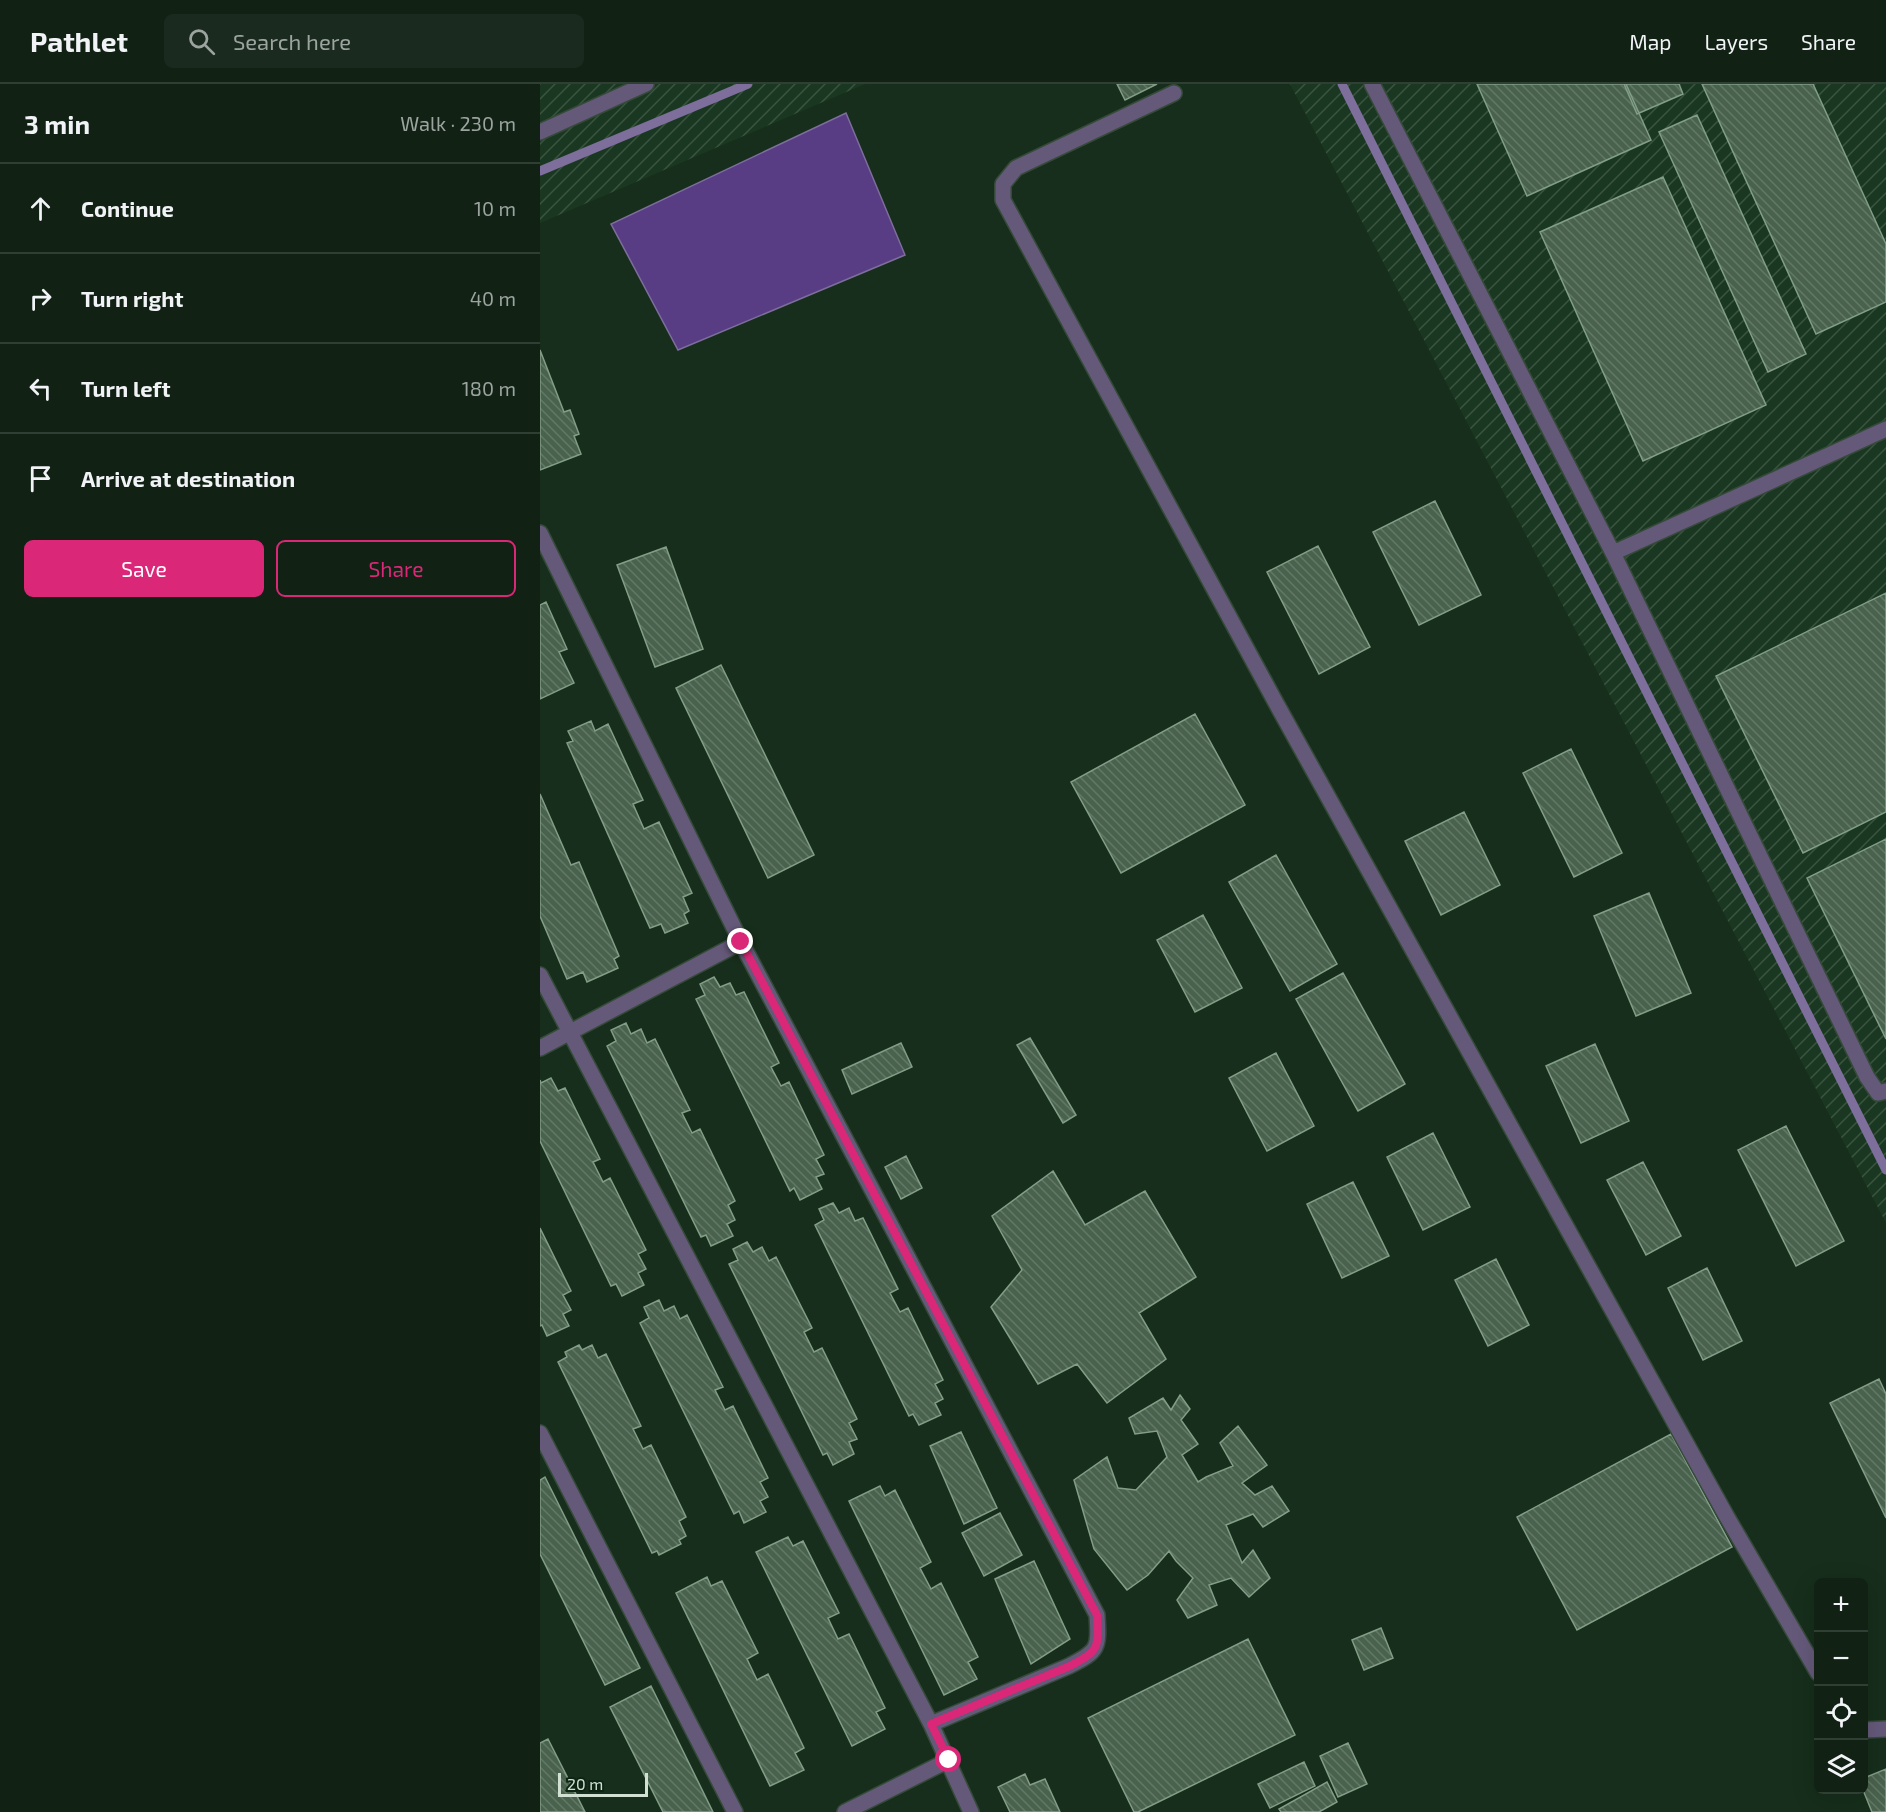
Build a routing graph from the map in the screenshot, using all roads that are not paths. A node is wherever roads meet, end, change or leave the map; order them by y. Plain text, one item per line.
1 (646, 84) edge
2 (1372, 84) edge
3 (1174, 93) dead end
4 (540, 132) edge
5 (1886, 429) edge
6 (540, 533) edge
7 (1613, 553) junction
8 (741, 942) junction
9 (540, 975) edge
10 (570, 1032) junction
11 (540, 1048) edge
12 (1886, 1091) edge
13 (540, 1433) edge
14 (1814, 1666) edge
15 (931, 1724) junction
16 (1886, 1729) edge
17 (1868, 1730) edge
18 (949, 1760) junction
19 (735, 1812) edge
20 (844, 1812) edge
21 (971, 1812) edge

1 - 4 street
2 - 7 street
3 - 14 street
5 - 7 street
6 - 8 street
7 - 12 street
8 - 10 street
8 - 15 street
9 - 10 street
10 - 11 street
10 - 15 street
13 - 19 street
15 - 18 street
16 - 17 street
18 - 20 street
18 - 21 street

